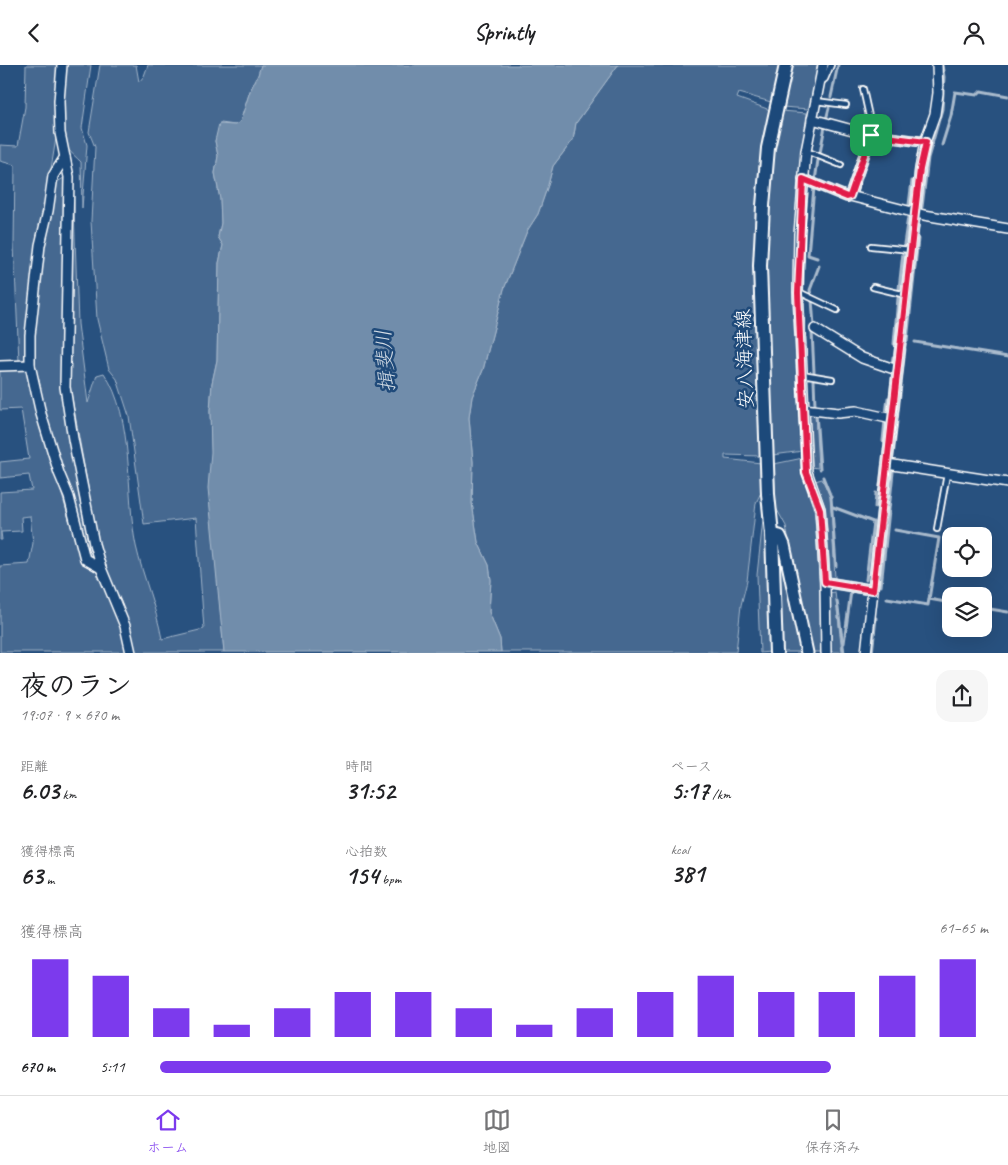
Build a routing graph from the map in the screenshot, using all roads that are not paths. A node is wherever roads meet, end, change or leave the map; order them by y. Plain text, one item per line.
1 (62, 65) edge
2 (786, 65) edge
3 (823, 65) edge
4 (831, 65) edge
5 (937, 65) edge
6 (819, 84) junction
7 (863, 89) dead end
8 (816, 101) junction
9 (846, 105) dead end
10 (812, 119) junction
11 (871, 135) junction
12 (926, 142) junction
13 (806, 151) junction
14 (65, 157) junction
15 (841, 165) dead end
16 (803, 179) junction
17 (850, 196) junction
18 (915, 213) junction
19 (1008, 229) edge
20 (871, 247) dead end
21 (911, 250) junction
22 (874, 287) dead end
23 (798, 293) junction
24 (906, 295) junction
25 (837, 309) dead end
26 (814, 329) dead end
27 (30, 365) junction
28 (0, 366) edge
29 (897, 370) junction
30 (802, 374) junction
31 (832, 379) dead end
32 (804, 409) junction
33 (892, 419) junction
34 (887, 464) junction
35 (947, 474) junction
36 (1008, 483) edge
37 (937, 529) dead end
38 (772, 535) junction
39 (101, 568) junction
40 (825, 582) junction
41 (873, 590) junction
42 (131, 653) edge
43 (776, 653) edge
44 (807, 653) edge
45 (826, 653) edge
46 (866, 653) edge

1 - 14 street
2 - 38 main road, 安八海津線
3 - 6 street
4 - 6 lane
5 - 12 street
6 - 8 street
7 - 11 lane
8 - 9 lane
8 - 10 street
10 - 11 street
10 - 13 street
11 - 12 street
11 - 17 street
12 - 18 street
13 - 15 lane
13 - 16 street
14 - 27 street
14 - 39 street
16 - 17 street
16 - 23 street
17 - 18 street
18 - 19 street
18 - 21 street
20 - 21 lane
21 - 24 street
22 - 24 lane
23 - 25 lane
23 - 30 street
24 - 29 street
26 - 29 street
27 - 28 street
27 - 39 street
29 - 33 street
30 - 31 lane
30 - 32 street
32 - 33 street
32 - 40 street
33 - 34 street
34 - 35 street
34 - 41 street
35 - 36 street
35 - 37 lane
38 - 43 main road, 安八海津線
38 - 44 street
39 - 42 street
40 - 41 street
40 - 45 street
41 - 46 street

